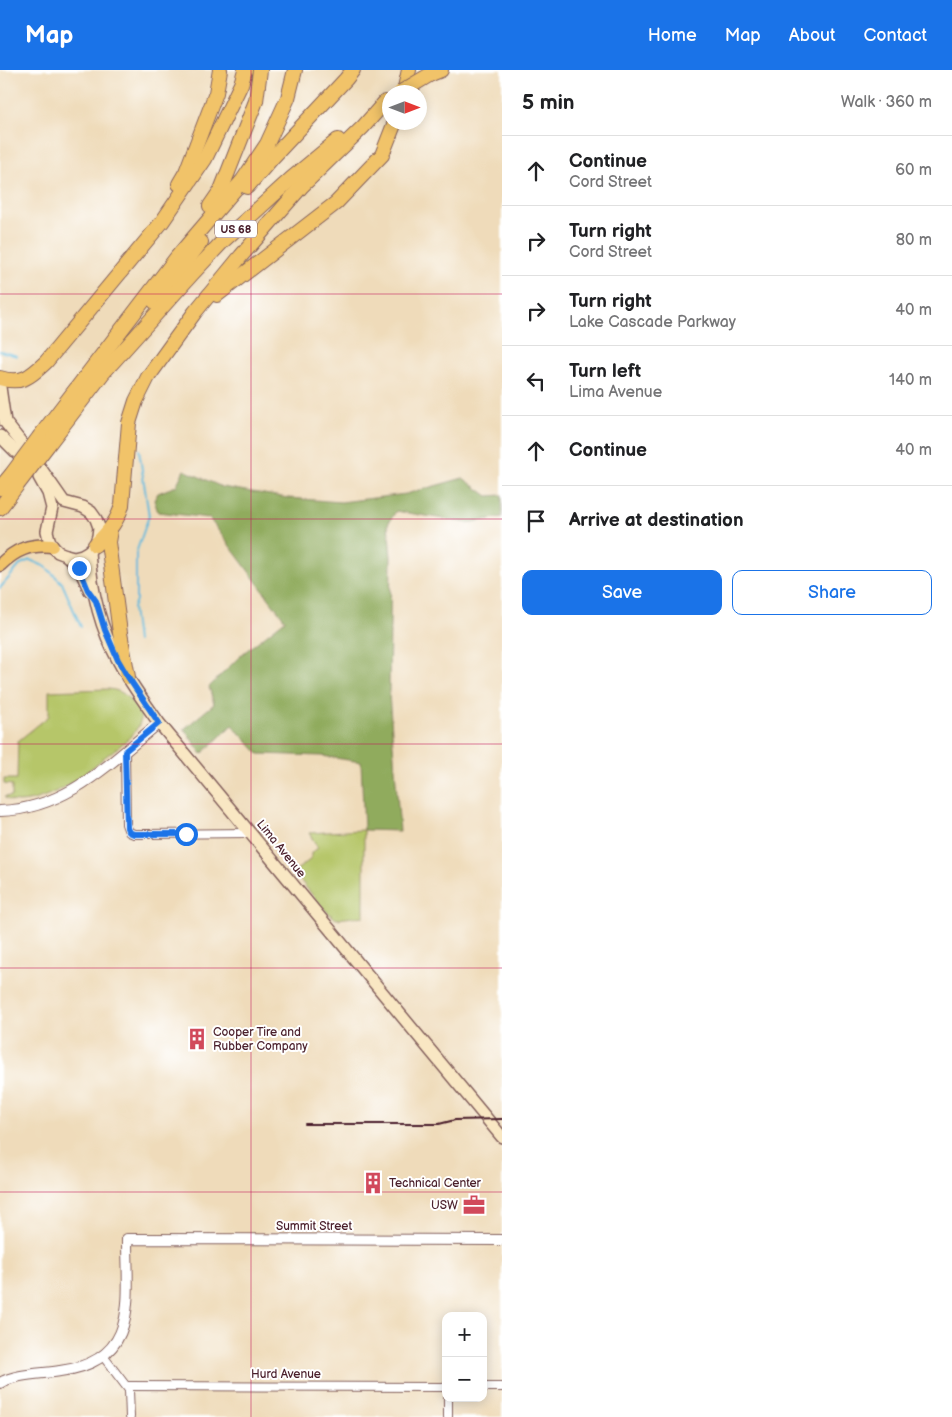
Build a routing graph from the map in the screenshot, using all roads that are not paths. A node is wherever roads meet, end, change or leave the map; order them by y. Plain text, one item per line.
1 (220, 70) edge
2 (245, 70) edge
3 (260, 70) edge
4 (295, 70) edge
5 (352, 70) edge
6 (409, 70) edge
7 (436, 72) edge
8 (405, 85) edge
9 (415, 85) edge
10 (382, 105) edge
11 (382, 106) edge
12 (392, 130) edge
13 (141, 247) junction
14 (177, 257) junction
15 (195, 312) junction
16 (102, 373) junction
17 (0, 378) edge
18 (0, 387) edge
19 (0, 436) edge
20 (44, 440) junction
21 (14, 479) junction
22 (0, 488) edge
23 (0, 508) edge
24 (110, 530) junction
25 (52, 546) junction
26 (92, 548) junction
27 (66, 555) junction
28 (0, 565) edge
29 (96, 601) junction
30 (128, 677) junction
31 (159, 723) junction
32 (125, 751) junction
33 (0, 811) edge
34 (251, 834) junction
35 (498, 1128) edge
36 (502, 1137) edge
37 (502, 1240) edge
38 (103, 1356) junction
39 (0, 1383) edge
40 (127, 1386) junction
41 (442, 1387) edge
42 (487, 1387) edge
43 (502, 1387) edge
44 (448, 1402) edge
45 (130, 1417) edge
46 (448, 1417) edge

1 - 13 highway
2 - 13 highway
3 - 14 highway, US 68
4 - 14 highway
5 - 16 highway
6 - 8 highway
7 - 9 highway, bridge
10 - 16 highway, US 68
11 - 15 highway
12 - 15 highway
13 - 17 highway
14 - 20 highway, US 68
15 - 24 highway
16 - 20 highway, US 68
18 - 26 main road, Lima Avenue
19 - 25 main road
20 - 21 highway, US 68, bridge
21 - 22 highway, US 68
21 - 23 highway, US 68
24 - 26 highway
24 - 30 highway
25 - 27 main road
25 - 28 highway
26 - 27 main road
26 - 29 main road, Lima Avenue
27 - 29 main road
29 - 30 main road, Lima Avenue
30 - 31 main road, Lima Avenue
31 - 32 street
31 - 34 main road, Lima Avenue
32 - 33 street
32 - 34 street
34 - 35 main road, Lima Avenue
35 - 36 main road, Lima Avenue
37 - 38 street, Summit Street
38 - 39 street
38 - 40 street
40 - 41 street, Hurd Avenue
40 - 45 street
42 - 43 street
44 - 46 street

